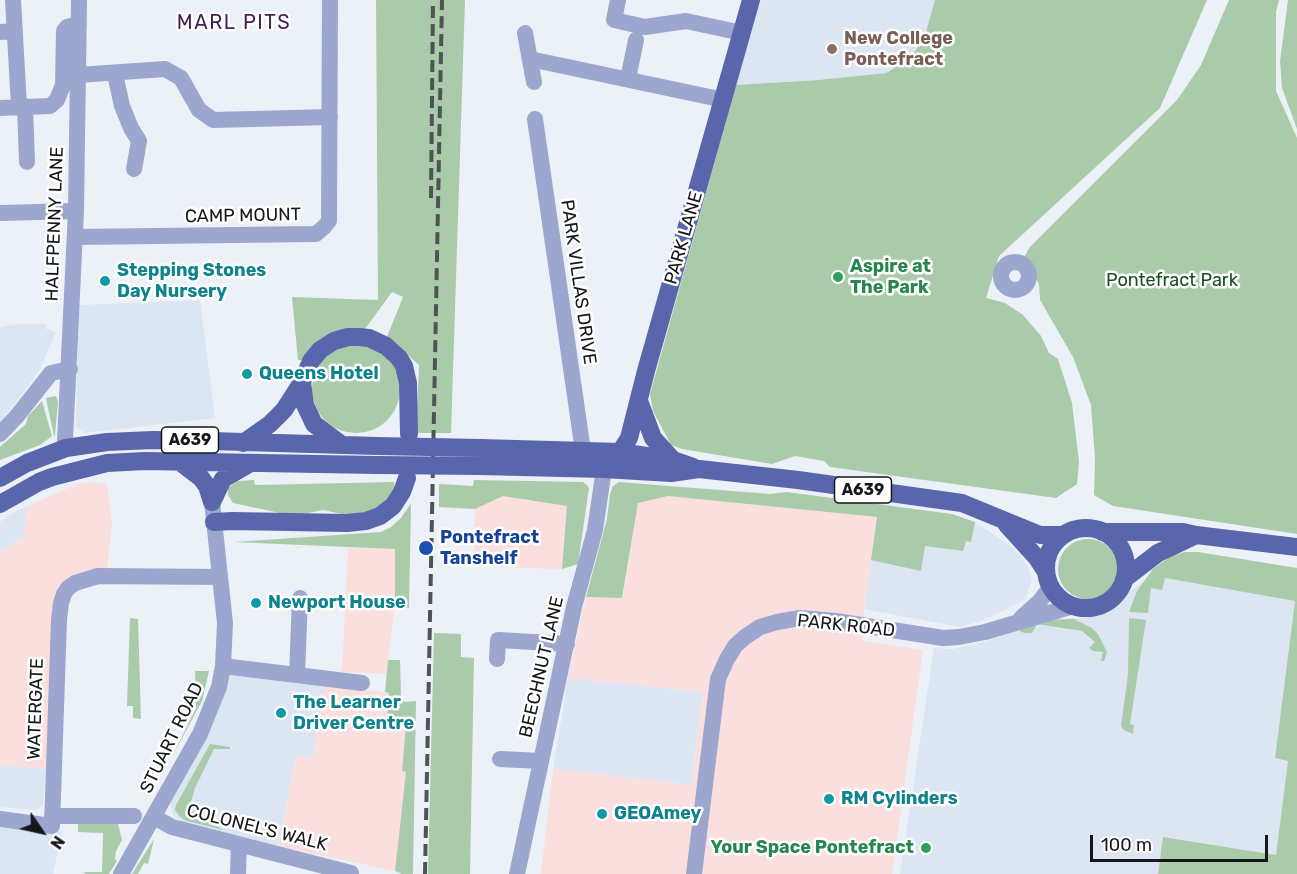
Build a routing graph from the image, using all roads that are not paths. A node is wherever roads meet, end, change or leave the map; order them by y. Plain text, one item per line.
1 (13, 0) edge
2 (79, 0) edge
3 (330, 0) edge
4 (618, 0) edge
5 (751, 0) edge
6 (79, 24) junction
7 (8, 32) edge
8 (525, 33) dead end
9 (742, 33) junction
10 (636, 40) dead end
11 (530, 59) junction
12 (116, 74) junction
13 (78, 75) junction
14 (628, 78) junction
15 (534, 82) dead end
16 (724, 100) junction
17 (22, 106) junction
18 (0, 108) edge
19 (330, 117) junction
20 (535, 119) dead end
21 (27, 162) dead end
22 (134, 169) dead end
23 (76, 211) junction
24 (0, 213) edge
25 (75, 237) junction
26 (70, 369) junction
27 (302, 382) junction
28 (637, 407) junction
29 (0, 434) edge
30 (409, 434) dead end
31 (243, 442) junction
32 (342, 445) junction
33 (66, 448) junction
34 (587, 451) junction
35 (620, 452) junction
36 (480, 457) junction
37 (673, 460) junction
38 (180, 462) junction
39 (250, 464) junction
40 (91, 465) junction
41 (604, 469) junction
42 (699, 469) junction
43 (52, 477) junction
44 (0, 478) edge
45 (407, 478) dead end
46 (212, 502) junction
47 (0, 504) edge
48 (995, 515) junction
49 (214, 522) junction
50 (1102, 532) junction
51 (1064, 535) junction
52 (1196, 535) junction
53 (1275, 545) junction
54 (1297, 547) edge
55 (1297, 552) edge
56 (220, 577) junction
57 (1048, 579) junction
58 (1124, 579) junction
59 (300, 598) dead end
60 (1073, 606) junction
61 (1016, 622) junction
62 (567, 644) junction
63 (497, 658) dead end
64 (223, 666) junction
65 (297, 675) junction
66 (363, 683) dead end
67 (500, 759) dead end
68 (541, 761) junction
69 (154, 817) junction
70 (0, 819) edge
71 (127, 819) dead end
72 (52, 821) junction
73 (239, 844) junction
74 (351, 873) edge
75 (121, 874) edge
76 (238, 874) edge
77 (517, 874) edge
78 (694, 874) edge

1 - 7 street
2 - 6 street, HALFPENNY LANE
3 - 19 street, CAMP MOUNT
4 - 9 street
5 - 9 main road, PARK LANE
6 - 13 street, HALFPENNY LANE
6 - 17 street
7 - 17 street
8 - 11 street
9 - 16 main road, PARK LANE
10 - 14 street
11 - 14 street
11 - 15 street
12 - 13 street
12 - 19 street
12 - 22 street
13 - 23 street, HALFPENNY LANE
14 - 16 street
16 - 28 main road, PARK LANE
17 - 18 street
17 - 21 street
19 - 25 street, CAMP MOUNT
20 - 34 street, PARK VILLAS DRIVE
23 - 24 street
23 - 25 street, HALFPENNY LANE
25 - 26 street, HALFPENNY LANE
26 - 29 street
26 - 33 street, HALFPENNY LANE
27 - 30 main road
27 - 31 main road
27 - 32 main road
28 - 34 main road
28 - 35 main road, PARK LANE
28 - 37 main road
31 - 32 main road, A639
31 - 33 main road, A639
32 - 36 main road, A639, bridge
33 - 40 main road
33 - 43 main road
33 - 44 main road, A639
34 - 35 main road, A639
34 - 36 main road
35 - 37 main road, A639
35 - 41 main road, PARK LANE
36 - 39 main road, A639, bridge
36 - 41 main road
37 - 42 main road, A639
38 - 39 main road, A639
38 - 40 main road, A639
38 - 46 main road
39 - 46 main road
40 - 43 main road, A639
41 - 42 main road, A639
41 - 62 street, BEECHNUT LANE
42 - 48 main road, A639
43 - 47 main road, A639
45 - 49 main road
46 - 49 street, STUART ROAD
48 - 51 main road, A639
48 - 57 main road, A639
49 - 56 street, STUART ROAD
50 - 51 main road, A639
50 - 52 main road
50 - 58 main road
51 - 57 main road, PARK ROAD
52 - 53 main road
52 - 58 main road, PARK ROAD
53 - 54 main road
53 - 55 main road
56 - 64 street, STUART ROAD
56 - 72 street, WATERGATE
57 - 60 main road, A639
57 - 61 street, PARK ROAD
58 - 60 main road, PARK ROAD
59 - 65 street
60 - 61 street, PARK ROAD
61 - 78 street, PARK ROAD
62 - 63 street
62 - 68 street, BEECHNUT LANE
64 - 65 street
64 - 69 street, STUART ROAD
65 - 66 street
67 - 68 street
68 - 77 street, BEECHNUT LANE
69 - 73 street, COLONEL'S WALK
69 - 75 street, STUART ROAD
70 - 72 street
71 - 72 street
73 - 74 street, COLONEL'S WALK
73 - 76 street

